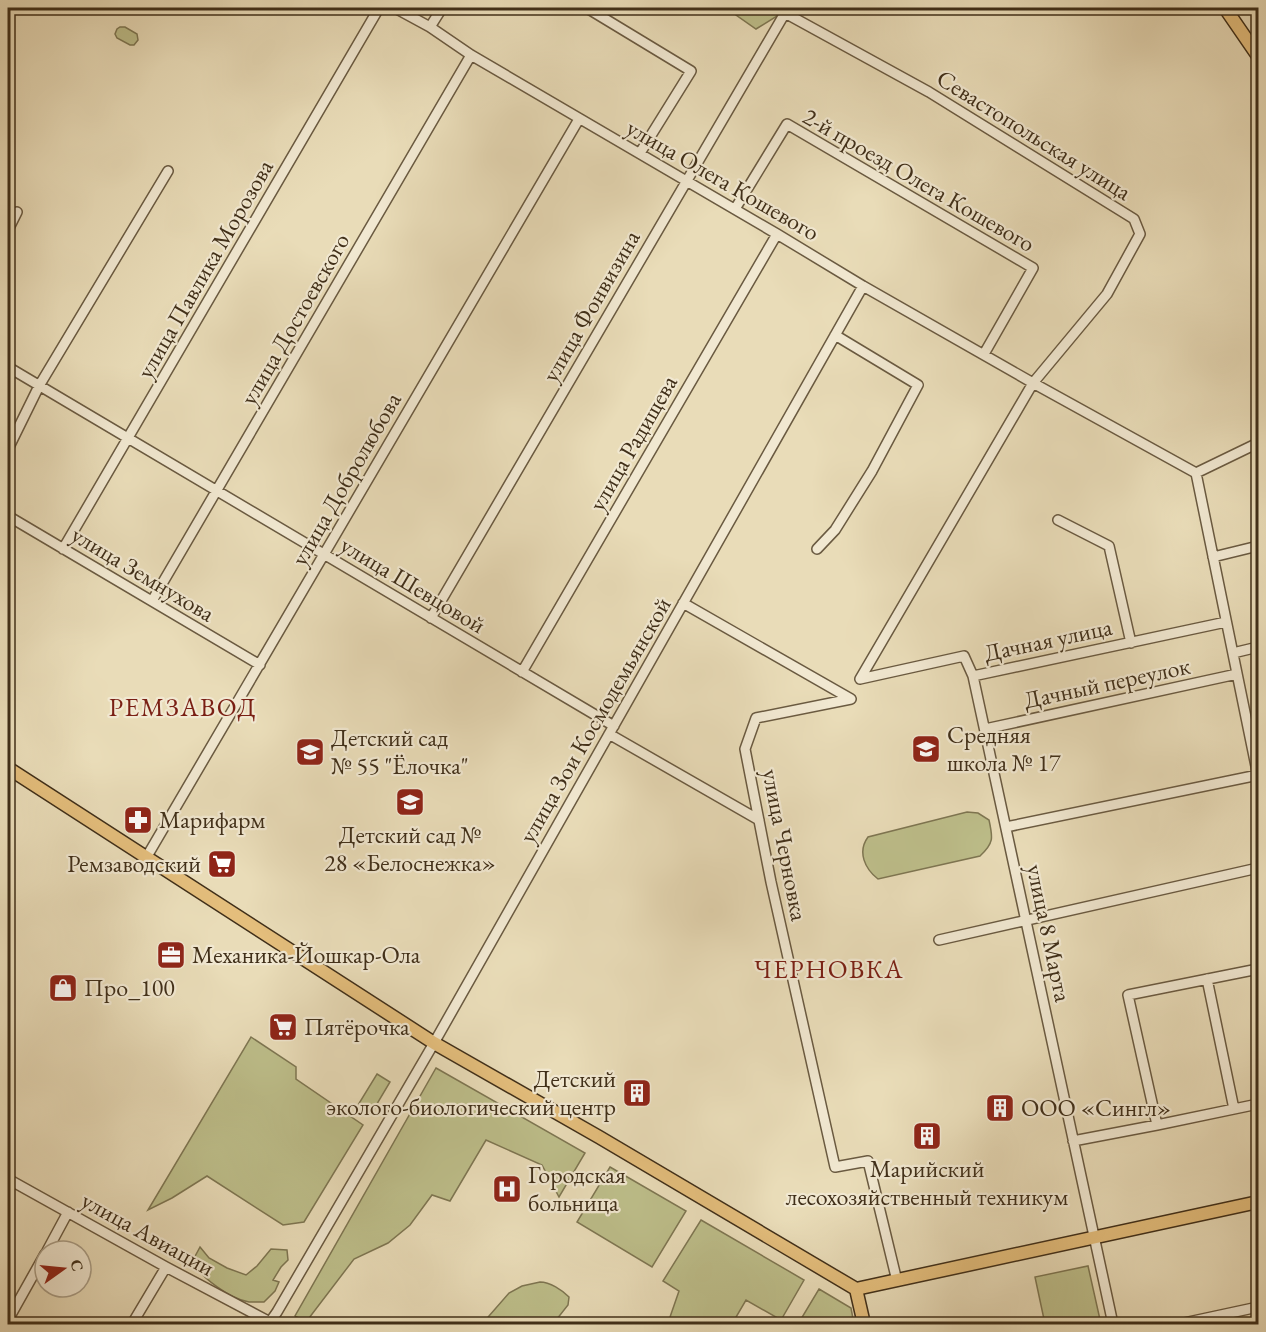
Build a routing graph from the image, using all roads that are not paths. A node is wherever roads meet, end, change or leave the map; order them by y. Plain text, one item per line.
1 (380, 8) edge
2 (395, 8) edge
3 (442, 8) edge
4 (587, 8) edge
5 (1225, 8) edge
6 (785, 14) joint
7 (430, 27) junction
8 (471, 55) junction
9 (1258, 56) edge
10 (579, 119) junction
11 (640, 153) junction
12 (168, 171) dead end
13 (687, 181) junction
14 (735, 209) junction
15 (17, 212) dead end
16 (8, 230) edge
17 (777, 234) junction
18 (862, 286) junction
19 (835, 335) junction
20 (984, 354) junction
21 (8, 367) edge
22 (1033, 383) junction
23 (39, 386) junction
24 (128, 438) junction
25 (1258, 443) edge
26 (8, 449) edge
27 (1196, 473) junction
28 (217, 491) junction
29 (8, 516) edge
30 (1058, 520) dead end
31 (1258, 546) edge
32 (63, 549) junction
33 (817, 549) dead end
34 (324, 555) junction
35 (1213, 556) junction
36 (152, 601) junction
37 (683, 603) junction
38 (431, 618) junction
39 (1227, 622) junction
40 (1131, 643) junction
41 (1258, 647) edge
42 (1233, 653) junction
43 (260, 665) junction
44 (522, 672) junction
45 (1238, 674) junction
46 (974, 676) junction
47 (985, 729) junction
48 (611, 730) junction
49 (1256, 754) edge
50 (8, 768) edge
51 (1258, 776) edge
52 (759, 820) junction
53 (1006, 827) junction
54 (146, 858) junction
55 (1258, 868) edge
56 (1026, 920) junction
57 (939, 940) dead end
58 (1258, 969) edge
59 (1207, 979) junction
60 (434, 1043) junction
61 (1258, 1104) edge
62 (1234, 1109) junction
63 (1157, 1125) junction
64 (1073, 1141) junction
65 (8, 1179) edge
66 (1258, 1202) edge
67 (68, 1212) junction
68 (1094, 1238) junction
69 (53, 1239) edge
70 (166, 1267) junction
71 (33, 1275) edge
72 (897, 1281) junction
73 (856, 1289) junction
74 (1258, 1307) edge
75 (8, 1320) edge
76 (1211, 1321) edge
77 (268, 1323) edge
78 (132, 1324) edge
79 (864, 1324) edge
80 (1113, 1324) edge
81 (1179, 1324) edge

1 - 24 street, улица Павлика Морозова
2 - 7 street, улица Олега Кошевого
3 - 7 street
4 - 11 street
5 - 9 main road
6 - 13 street, улица Фонвизина
6 - 22 street, Севастопольская улица
7 - 8 street, улица Олега Кошевого
8 - 10 street, улица Олега Кошевого
8 - 28 street, улица Достоевского
10 - 11 street, улица Олега Кошевого
10 - 34 street, улица Добролюбова
11 - 13 street, улица Олега Кошевого
12 - 23 street
13 - 14 street, улица Олега Кошевого
13 - 38 street, улица Фонвизина
14 - 17 street, улица Олега Кошевого
14 - 20 street, 2-й проезд Олега Кошевого
15 - 16 street
17 - 18 street, улица Олега Кошевого
17 - 44 street, улица Радищева
18 - 19 street, улица Зои Космодемьянской
18 - 20 street, улица Олега Кошевого
19 - 33 street
19 - 37 street, улица Зои Космодемьянской
20 - 22 street, улица Олега Кошевого
21 - 23 street, улица Шевцовой
22 - 27 street, улица Олега Кошевого
22 - 46 street, Севастопольская улица
23 - 24 street, улица Шевцовой
23 - 26 street
24 - 28 street, улица Шевцовой
24 - 32 street, улица Павлика Морозова
25 - 27 street
27 - 35 street
28 - 34 street, улица Шевцовой
28 - 36 street, улица Достоевского
29 - 32 street, улица Земнухова
30 - 40 street, Дачная улица
31 - 35 street
32 - 36 street, улица Земнухова
34 - 38 street, улица Шевцовой
34 - 43 street, улица Добролюбова
35 - 39 street
36 - 43 street, улица Земнухова
37 - 48 street, улица Зои Космодемьянской
37 - 52 street, улица Черновка
38 - 44 street, улица Шевцовой
39 - 40 street, Дачная улица
39 - 42 street
40 - 46 street, Дачная улица
41 - 42 street
42 - 45 street
43 - 54 street, улица Добролюбова
44 - 48 street, улица Шевцовой
45 - 47 street, Дачный переулок
45 - 49 street
46 - 47 street, улица 8 Марта
47 - 53 street, улица 8 Марта
48 - 52 street, улица Шевцовой
48 - 60 street, улица Зои Космодемьянской
49 - 51 street
50 - 54 main road
51 - 53 street
52 - 72 street, улица Черновка
53 - 56 street, улица 8 Марта
54 - 60 main road
55 - 56 street
56 - 57 street
56 - 64 street, улица 8 Марта
58 - 59 street
59 - 62 street
59 - 63 street
60 - 73 main road
60 - 77 street, улица Зои Космодемьянской
61 - 62 street
62 - 63 street
63 - 64 street
64 - 68 street, улица 8 Марта
65 - 67 street, улица Авиации
66 - 68 main road
67 - 69 street
67 - 70 street, улица Авиации
68 - 72 main road
68 - 80 street, улица 8 Марта
70 - 77 street, улица Авиации
70 - 78 street
71 - 75 street
72 - 73 main road
73 - 79 main road
74 - 76 street
76 - 81 street

